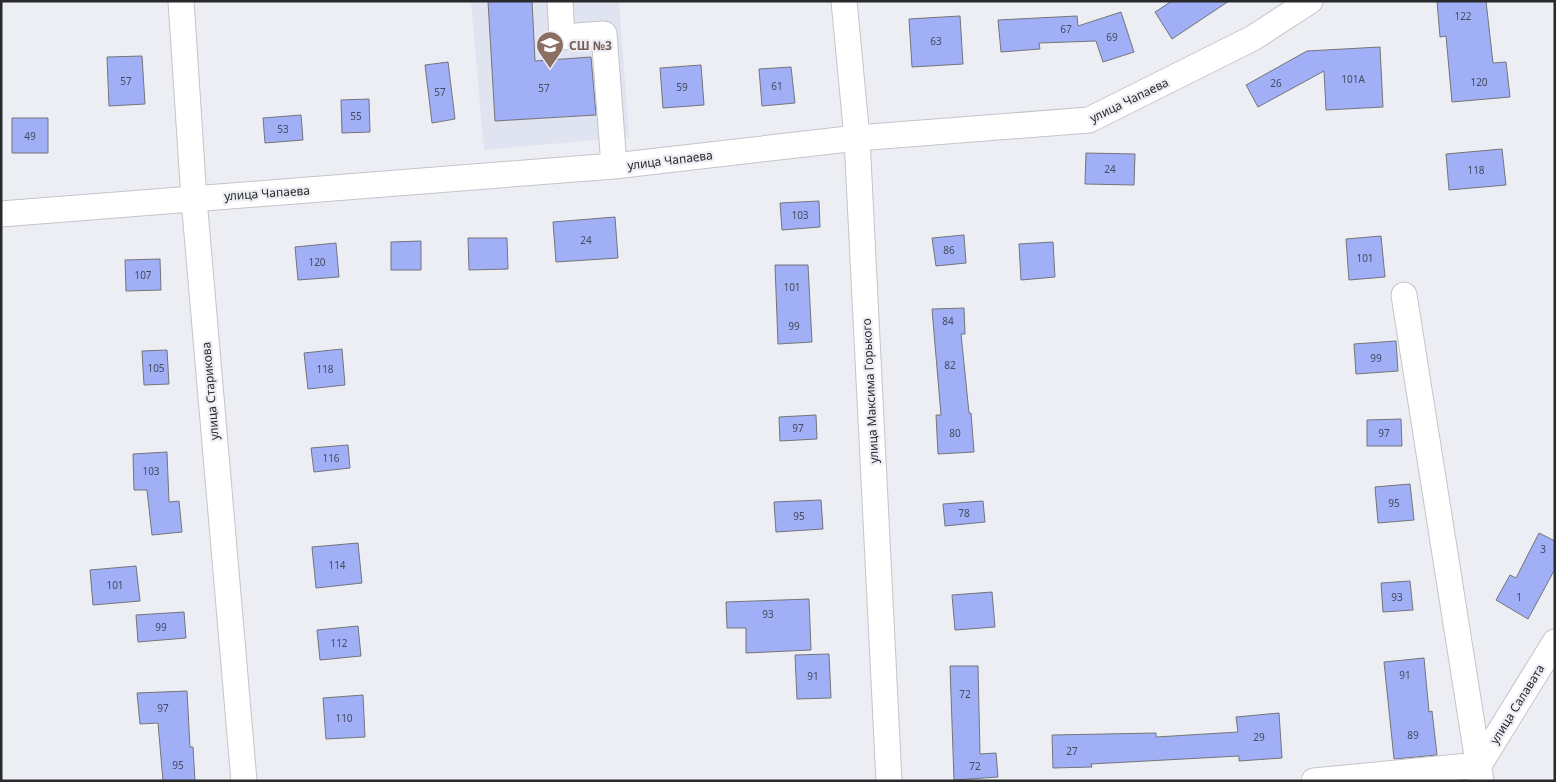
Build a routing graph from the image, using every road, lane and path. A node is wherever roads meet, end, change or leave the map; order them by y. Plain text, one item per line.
1 (181, 1) edge
2 (560, 1) edge
3 (844, 1) edge
4 (1310, 1) edge
5 (857, 138) junction
6 (614, 166) junction
7 (194, 199) junction
8 (1, 214) edge
9 (1404, 295) dead end
10 (1555, 642) edge
11 (1480, 773) edge
12 (244, 781) edge
13 (889, 781) edge
14 (1314, 781) edge

1 - 7 street, улица Старикова
2 - 6 street
3 - 5 street, улица Максима Горького
4 - 5 street, улица Чапаева
5 - 6 street, улица Чапаева
5 - 13 street, улица Максима Горького
6 - 7 street, улица Чапаева
7 - 8 street, улица Чапаева
7 - 12 street, улица Старикова
9 - 11 street
10 - 11 street, улица Салавата
11 - 14 street

